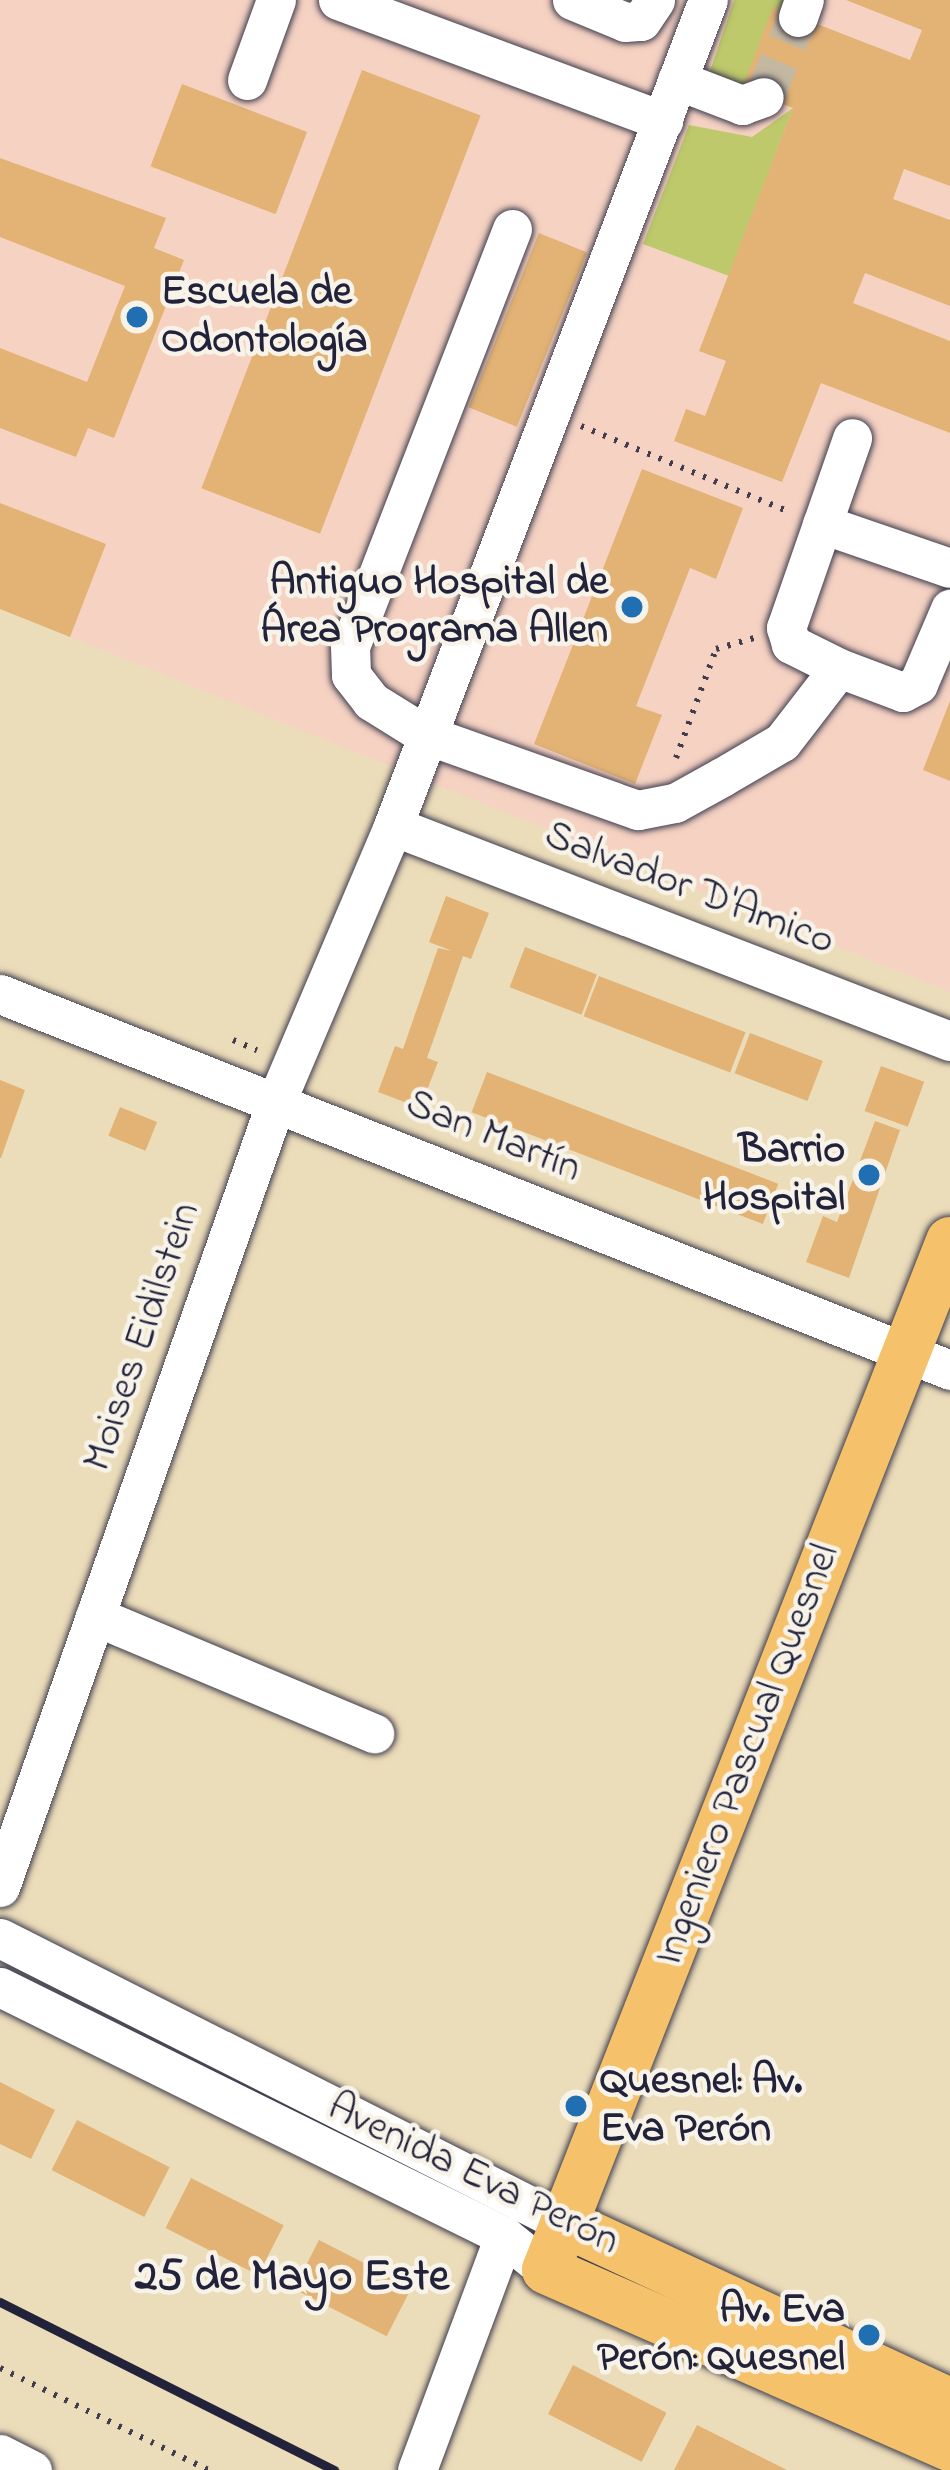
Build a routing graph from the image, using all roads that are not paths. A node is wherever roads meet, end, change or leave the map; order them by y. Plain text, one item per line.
1 (276, 0) edge
2 (338, 0) edge
3 (572, 0) edge
4 (655, 0) edge
5 (708, 0) edge
6 (247, 80) dead end
7 (677, 80) junction
8 (764, 97) dead end
9 (663, 121) junction
10 (512, 229) dead end
11 (852, 438) dead end
12 (822, 524) junction
13 (950, 568) edge
14 (950, 609) edge
15 (839, 668) junction
16 (424, 734) junction
17 (393, 826) junction
18 (0, 994) edge
19 (950, 1041) edge
20 (276, 1102) junction
21 (950, 1241) edge
22 (928, 1362) edge
23 (95, 1616) junction
24 (374, 1732) dead end
25 (0, 1887) edge
26 (0, 1938) edge
27 (0, 1987) edge
28 (564, 2223) junction
29 (504, 2236) junction
30 (546, 2270) junction
31 (950, 2402) edge
32 (950, 2447) edge
33 (0, 2454) edge
34 (32, 2470) edge
35 (417, 2470) edge

1 - 6 street
2 - 9 street
3 - 4 street
5 - 7 street, Moises Eidilstein
7 - 8 street
7 - 9 street, Moises Eidilstein
9 - 16 street, Moises Eidilstein
10 - 16 street
11 - 12 street
12 - 13 street
12 - 15 street
14 - 15 street
15 - 16 street
16 - 17 street, Moises Eidilstein
17 - 19 street, Salvador D'Amico
17 - 20 street, Moises Eidilstein
18 - 20 street, San Martín
20 - 22 street, San Martín
20 - 23 street, Moises Eidilstein
21 - 22 main road, Ingeniero Pascual Quesnel
22 - 28 main road, Ingeniero Pascual Quesnel
23 - 24 street
23 - 25 street, Moises Eidilstein
26 - 28 street, Avenida Eva Perón
27 - 29 street, Avenida Eva Perón
28 - 30 main road, Ingeniero Pascual Quesnel
28 - 31 main road, Avenida Eva Perón
29 - 30 street, Avenida Eva Perón
29 - 35 street
30 - 32 main road, Avenida Eva Perón
33 - 34 street

